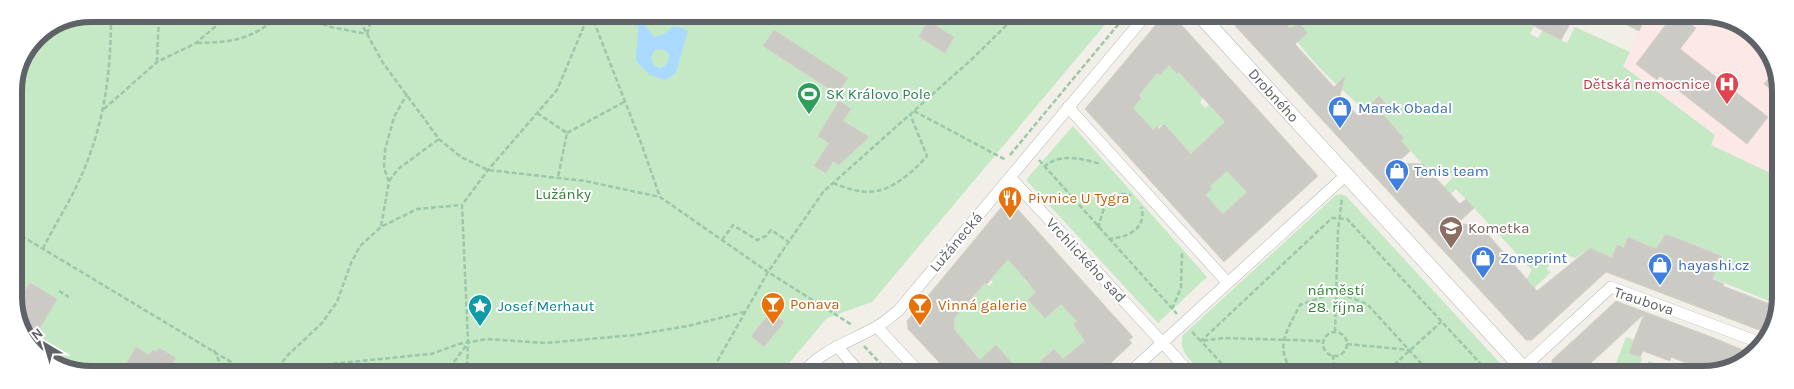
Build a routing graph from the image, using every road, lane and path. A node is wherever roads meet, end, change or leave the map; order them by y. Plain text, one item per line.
1 (109, 22) edge
2 (159, 22) edge
3 (221, 22) edge
4 (273, 22) edge
5 (317, 22) edge
6 (360, 22) edge
7 (371, 22) edge
8 (587, 22) edge
9 (593, 22) edge
10 (1010, 22) edge
11 (1120, 22) edge
12 (1140, 22) edge
13 (1206, 22) edge
14 (367, 34) junction
15 (196, 43) junction
16 (156, 62) junction
17 (408, 94) junction
18 (624, 102) junction
19 (1068, 107) junction
20 (104, 109) junction
21 (914, 111) junction
22 (537, 113) junction
23 (910, 114) junction
24 (567, 133) junction
25 (439, 139) junction
26 (1030, 152) junction
27 (1006, 160) junction
28 (1000, 167) dead end
29 (1044, 167) junction
30 (1124, 169) junction
31 (488, 170) junction
32 (1345, 176) junction
33 (558, 177) junction
34 (1010, 177) junction
35 (389, 182) junction
36 (833, 183) junction
37 (660, 197) junction
38 (1133, 197) dead end
39 (1138, 201) dead end
40 (462, 205) junction
41 (1340, 218) junction
42 (381, 227) junction
43 (1098, 228) junction
44 (1180, 230) junction
45 (22, 237) edge
46 (1108, 239) junction
47 (722, 240) junction
48 (788, 242) junction
49 (42, 249) junction
50 (768, 272) junction
51 (1227, 282) junction
52 (59, 291) dead end
53 (1336, 292) junction
54 (69, 297) dead end
55 (1172, 309) junction
56 (744, 312) junction
57 (859, 321) dead end
58 (1184, 322) junction
59 (1442, 322) junction
60 (852, 325) junction
61 (877, 327) junction
62 (844, 330) dead end
63 (1335, 332) junction
64 (1282, 339) junction
65 (1201, 341) junction
66 (1324, 341) junction
67 (1756, 341) edge
68 (468, 342) junction
69 (1162, 342) junction
70 (862, 344) dead end
71 (1347, 344) junction
72 (837, 346) junction
73 (214, 350) junction
74 (1410, 350) junction
75 (1333, 356) junction
76 (221, 366) edge
77 (239, 366) edge
78 (279, 366) edge
79 (319, 366) edge
80 (451, 366) edge
81 (467, 366) edge
82 (714, 366) edge
83 (809, 366) edge
84 (854, 366) edge
85 (883, 366) edge
86 (914, 366) edge
87 (1137, 366) edge
88 (1184, 366) edge
89 (1224, 366) edge
90 (1288, 366) edge
91 (1334, 366) edge
92 (1393, 366) edge
93 (1424, 366) edge
94 (1483, 366) edge
95 (1520, 366) edge
96 (1532, 366) edge

1 - 20 path
2 - 16 path
3 - 15 path
4 - 15 path
5 - 14 path
6 - 14 path
7 - 14 path
8 - 22 path
9 - 18 path
10 - 21 path
11 - 27 path
12 - 19 street, Lužánecká
13 - 32 street, Drobného
14 - 17 path
15 - 16 path
16 - 20 path
17 - 25 path
17 - 35 path
18 - 24 path
18 - 37 path
19 - 26 street, Lužánecká
19 - 30 street
20 - 49 path
21 - 23 path
21 - 27 path
22 - 24 path
22 - 31 path
23 - 36 path
23 - 36 path
24 - 33 path
25 - 31 path
25 - 35 path
26 - 29 path
26 - 34 street, Lužánecká
27 - 28 path
29 - 30 path
29 - 43 path
30 - 44 street
31 - 33 path
31 - 40 path
32 - 41 path
32 - 51 street
32 - 95 street
33 - 37 path
34 - 61 street, Lužánecká
34 - 69 street, Vrchlického sad
35 - 42 path
36 - 48 path
37 - 47 path
38 - 43 path
39 - 46 path
40 - 42 path
40 - 68 path
41 - 53 path
41 - 59 path
41 - 65 path
42 - 78 path
43 - 46 path
44 - 51 street
44 - 55 path
45 - 49 path
46 - 55 path
47 - 48 path
47 - 50 path
48 - 50 path
49 - 73 path
50 - 56 path
50 - 60 path
51 - 58 street
52 - 54 path
53 - 63 path
53 - 64 path
53 - 74 path
55 - 58 path
56 - 68 path
56 - 82 path
57 - 60 path
58 - 65 path
58 - 69 street
59 - 74 path
59 - 94 path
60 - 62 path
61 - 72 street, Lužánecká
61 - 86 street
63 - 66 path
63 - 71 path
64 - 65 path
64 - 66 path
64 - 90 path
65 - 89 path
66 - 75 path
67 - 96 street, Traubova
68 - 79 path
68 - 80 path
68 - 81 path
69 - 87 street
69 - 88 street
70 - 85 path
71 - 74 path
71 - 75 path
72 - 83 street, Lužánecká
72 - 84 street
73 - 76 path
73 - 77 path
74 - 92 path
74 - 93 path
75 - 91 path

